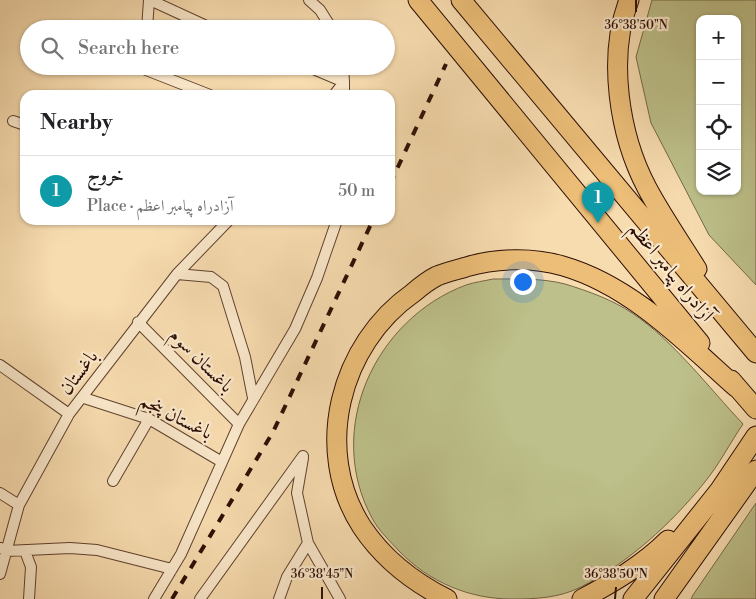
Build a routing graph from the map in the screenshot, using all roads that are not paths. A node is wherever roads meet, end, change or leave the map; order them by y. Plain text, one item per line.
1 (149, 0) edge
2 (309, 0) edge
3 (418, 0) edge
4 (461, 0) edge
5 (629, 0) edge
6 (148, 20) edge
7 (193, 20) edge
8 (326, 20) edge
9 (161, 75) edge
10 (327, 75) edge
11 (344, 75) edge
12 (344, 82) junction
13 (198, 90) edge
14 (338, 90) edge
15 (344, 90) edge
16 (13, 122) dead end
17 (20, 124) edge
18 (225, 225) edge
19 (335, 225) edge
20 (177, 274) junction
21 (138, 322) junction
22 (737, 331) junction
23 (756, 353) edge
24 (0, 364) edge
25 (738, 388) junction
26 (84, 398) junction
27 (253, 398) junction
28 (756, 409) edge
29 (69, 414) junction
30 (149, 419) junction
31 (240, 424) junction
32 (756, 436) edge
33 (222, 462) junction
34 (756, 470) edge
35 (113, 481) dead end
36 (719, 491) junction
37 (0, 493) edge
38 (19, 505) junction
39 (308, 543) junction
40 (3, 549) edge
41 (25, 552) junction
42 (172, 569) junction
43 (686, 569) junction
44 (0, 574) edge
45 (29, 599) edge
46 (154, 599) edge
47 (200, 599) edge
48 (278, 599) edge
49 (340, 599) edge
50 (448, 599) edge
51 (582, 599) edge
52 (633, 599) edge
53 (664, 599) edge
54 (673, 599) edge

1 - 6 street
1 - 7 street
2 - 8 street
3 - 25 highway, آزادراه پیامبر اعظم
4 - 22 highway, آزادراه پیامبر اعظم
5 - 22 highway
9 - 13 street
10 - 12 street
11 - 12 street
12 - 14 street
12 - 15 street
16 - 17 street
18 - 20 street, باغستان
19 - 27 street
20 - 21 street, باغستان
20 - 27 street
21 - 26 street, باغستان
21 - 31 street, باغستان سوم
22 - 23 highway, آزادراه پیامبر اعظم
24 - 29 street
25 - 28 highway, آزادراه پیامبر اعظم
25 - 50 highway
26 - 29 street, باغستان
26 - 30 street, باغستان پنجم
27 - 31 street
29 - 38 street, باغستان
30 - 33 street, باغستان پنجم
30 - 35 street
31 - 33 street
32 - 36 highway
33 - 42 street
34 - 43 highway
36 - 51 highway
36 - 52 highway
37 - 38 street
38 - 40 street, باغستان
39 - 47 street
39 - 48 street
39 - 49 street
40 - 41 street
40 - 44 street, باغستان
41 - 42 street
41 - 45 street
42 - 46 street
43 - 53 highway
43 - 54 highway

